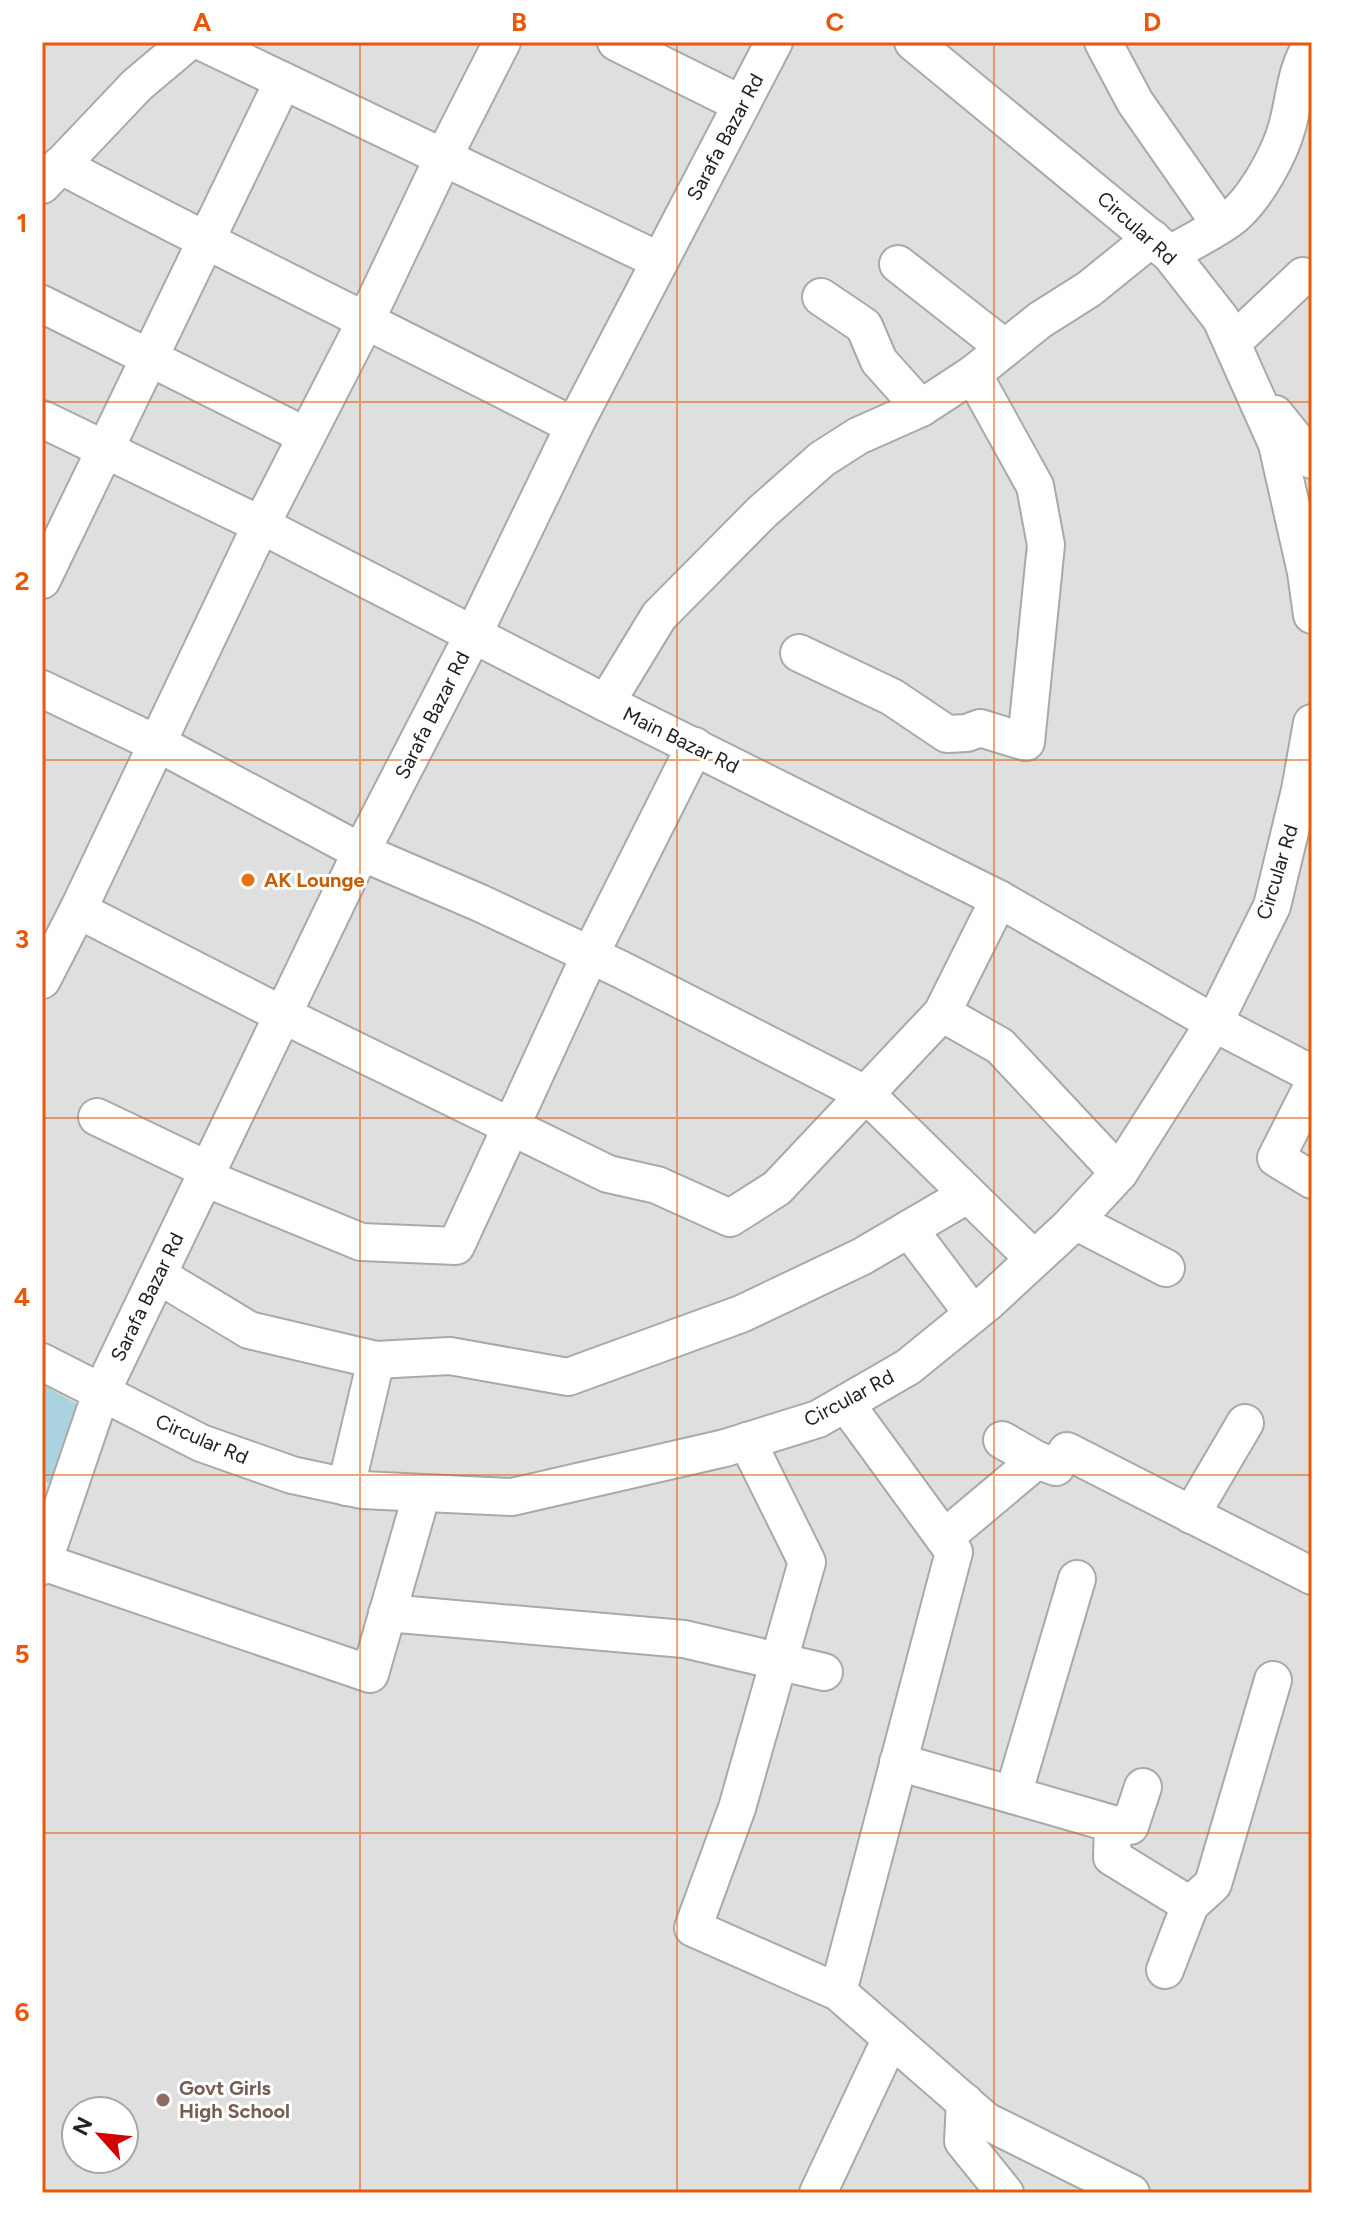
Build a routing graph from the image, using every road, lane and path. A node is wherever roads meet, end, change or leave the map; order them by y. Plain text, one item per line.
1 (188, 42) edge
2 (202, 42) edge
3 (502, 42) edge
4 (616, 42) edge
5 (774, 42) edge
6 (913, 42) edge
7 (1103, 42) edge
8 (1312, 45) edge
9 (283, 81) junction
10 (741, 104) junction
11 (443, 158) junction
12 (51, 175) edge
13 (1220, 224) junction
14 (205, 242) junction
15 (1161, 246) junction
16 (660, 261) junction
17 (898, 264) dead end
18 (1303, 276) dead end
19 (821, 297) dead end
20 (42, 304) edge
21 (366, 320) junction
22 (1232, 343) junction
23 (1005, 348) junction
24 (148, 357) junction
25 (973, 374) junction
26 (1254, 389) junction
27 (921, 408) junction
28 (42, 419) edge
29 (574, 426) junction
30 (306, 436) junction
31 (104, 449) junction
32 (1312, 460) edge
33 (261, 525) junction
34 (42, 580) edge
35 (1312, 615) edge
36 (474, 633) junction
37 (799, 653) dead end
38 (42, 689) edge
39 (606, 703) junction
40 (1312, 723) edge
41 (156, 744) junction
42 (695, 746) junction
43 (361, 852) junction
44 (1312, 866) edge
45 (1278, 882) junction
46 (999, 899) junction
47 (78, 910) junction
48 (590, 955) junction
49 (42, 980) edge
50 (942, 1013) junction
51 (283, 1015) junction
52 (1214, 1023) junction
53 (1312, 1074) edge
54 (1312, 1087) edge
55 (867, 1095) junction
56 (97, 1117) dead end
57 (511, 1127) junction
58 (1119, 1173) junction
59 (206, 1174) junction
60 (1312, 1180) edge
61 (967, 1195) junction
62 (1075, 1221) junction
63 (909, 1229) junction
64 (1034, 1259) junction
65 (1166, 1268) dead end
66 (158, 1275) junction
67 (973, 1314) junction
68 (376, 1360) junction
69 (42, 1362) edge
70 (101, 1393) junction
71 (846, 1404) junction
72 (1245, 1423) dead end
73 (1002, 1440) dead end
74 (747, 1441) junction
75 (1037, 1460) junction
76 (346, 1487) junction
77 (422, 1493) junction
78 (1191, 1515) junction
79 (944, 1538) junction
80 (43, 1564) edge
81 (1312, 1576) edge
82 (1077, 1579) dead end
83 (387, 1613) junction
84 (779, 1661) junction
85 (824, 1672) dead end
86 (1273, 1680) dead end
87 (898, 1762) junction
88 (1143, 1787) dead end
89 (1013, 1795) junction
90 (1113, 1824) junction
91 (1190, 1905) junction
92 (1165, 1970) dead end
93 (838, 1992) junction
94 (891, 2038) junction
95 (965, 2102) junction
96 (818, 2193) edge
97 (1005, 2193) edge
98 (1131, 2193) edge

1 - 12 street
2 - 9 street
3 - 11 street
4 - 10 street
5 - 10 street, Sarafa Bazar Rd
6 - 15 street, Circular Rd
7 - 13 street
8 - 13 street
9 - 11 street
9 - 14 street
10 - 16 street, Sarafa Bazar Rd
11 - 16 street
11 - 21 street
12 - 14 street
13 - 15 street
14 - 21 street
14 - 24 street
15 - 22 street, Circular Rd
15 - 23 street
16 - 29 street, Sarafa Bazar Rd
17 - 23 street
18 - 22 street
19 - 27 street
20 - 24 street
21 - 29 street
21 - 30 street
22 - 26 street, Circular Rd
23 - 25 street
24 - 30 street
24 - 31 street
25 - 27 street
25 - 37 street
26 - 32 street
26 - 35 street, Circular Rd
27 - 39 street
28 - 31 street, Main Bazar Rd
29 - 36 street, Sarafa Bazar Rd
30 - 33 street
31 - 33 street, Main Bazar Rd
31 - 34 street
33 - 36 street, Main Bazar Rd
33 - 41 street
36 - 39 street, Main Bazar Rd
36 - 43 street, Sarafa Bazar Rd
38 - 41 street
39 - 42 street, Main Bazar Rd
40 - 45 street, Circular Rd
41 - 43 street
41 - 47 street
42 - 46 street, Main Bazar Rd
42 - 48 street
43 - 48 street
43 - 51 street, Sarafa Bazar Rd
44 - 45 street
45 - 52 street, Circular Rd
46 - 50 street
46 - 52 street, Main Bazar Rd
47 - 49 street
47 - 51 street
48 - 55 street
48 - 57 street
50 - 55 street
50 - 58 street
51 - 57 street
51 - 59 street, Sarafa Bazar Rd
52 - 53 street, Main Bazar Rd
52 - 58 street, Circular Rd
54 - 60 street
55 - 57 street
55 - 61 street
56 - 59 street
57 - 59 street
58 - 62 street, Circular Rd
59 - 66 street, Sarafa Bazar Rd
61 - 63 street
61 - 64 street
62 - 64 street, Circular Rd
62 - 65 street
63 - 67 street
63 - 68 street
64 - 67 street, Circular Rd
66 - 68 street
66 - 70 street, Sarafa Bazar Rd
67 - 71 street, Circular Rd
68 - 76 street
69 - 70 street, Circular Rd
70 - 76 street, Circular Rd
70 - 80 street, Sarafa Bazar Rd
71 - 74 street, Circular Rd
71 - 79 street
72 - 78 street
73 - 75 street
74 - 77 street, Circular Rd
74 - 84 street
75 - 78 street
75 - 79 street
76 - 77 street, Circular Rd
77 - 83 street
78 - 81 street
79 - 87 street
80 - 83 street
82 - 89 street
83 - 84 street
84 - 85 street
84 - 93 street
86 - 91 street
87 - 89 street
87 - 93 street
88 - 90 street
89 - 90 street
90 - 91 street
91 - 92 street
93 - 94 street
94 - 95 street
94 - 96 street
95 - 97 street
95 - 98 street

